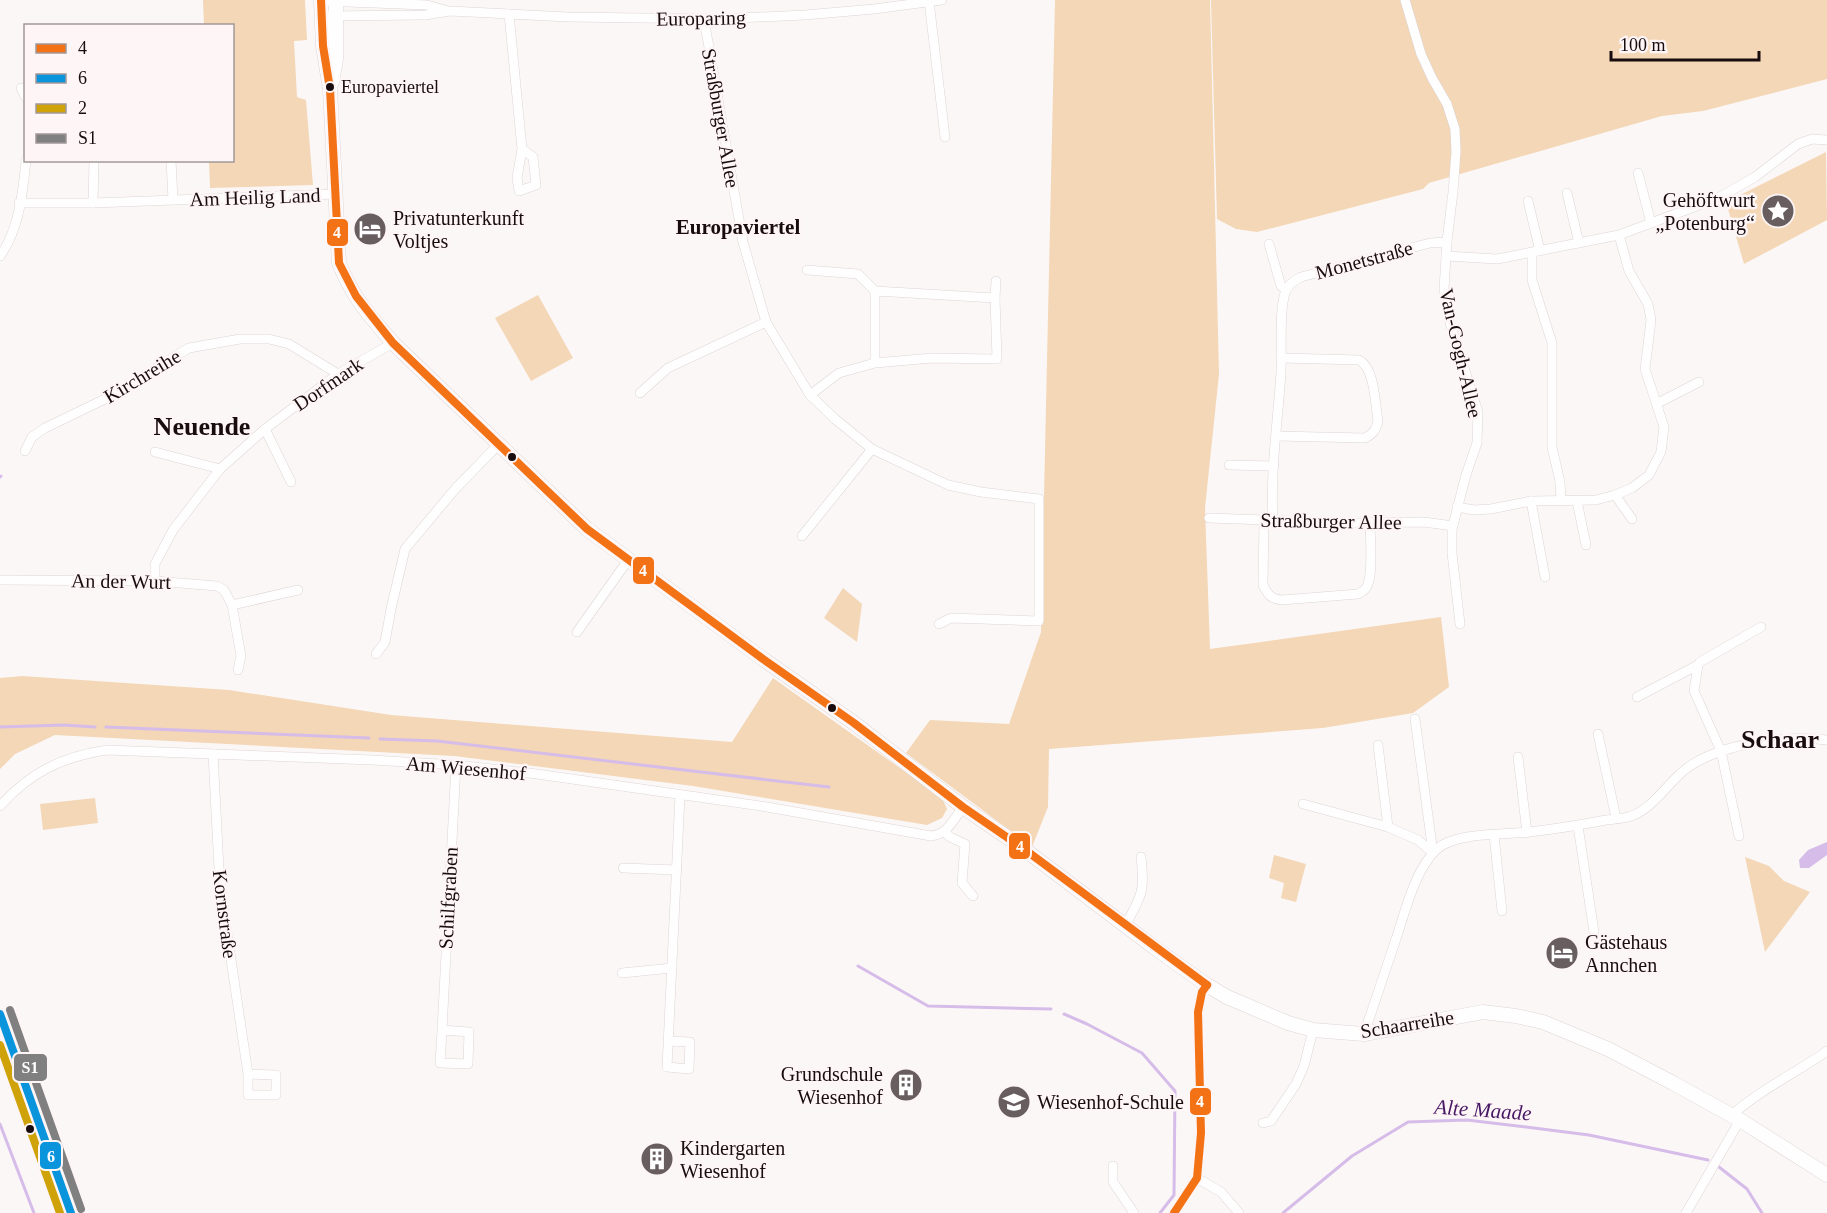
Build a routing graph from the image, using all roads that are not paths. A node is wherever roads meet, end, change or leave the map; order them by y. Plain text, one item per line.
1 (321, 0) edge
2 (942, 0) edge
3 (1405, 0) edge
4 (929, 2) junction
5 (336, 6) edge
6 (450, 11) junction
7 (509, 14) junction
8 (322, 16) junction
9 (704, 19) junction
10 (330, 89) junction
11 (945, 137) dead end
12 (1827, 140) edge
13 (522, 149) dead end
14 (26, 162) edge
15 (94, 162) edge
16 (171, 162) edge
17 (1638, 173) dead end
18 (1567, 193) dead end
19 (336, 194) junction
20 (173, 200) junction
21 (1528, 201) dead end
22 (20, 203) junction
23 (93, 203) junction
24 (1651, 223) junction
25 (1619, 235) junction
26 (1447, 242) junction
27 (1579, 243) junction
28 (1269, 244) dead end
29 (1536, 252) junction
30 (0, 256) edge
31 (1446, 256) junction
32 (807, 270) dead end
33 (996, 281) dead end
34 (1286, 290) junction
35 (875, 291) junction
36 (995, 298) junction
37 (766, 322) junction
38 (393, 343) junction
39 (1281, 358) junction
40 (875, 363) junction
41 (338, 374) junction
42 (1699, 382) dead end
43 (640, 393) dead end
44 (810, 395) junction
45 (1658, 403) junction
46 (265, 429) junction
47 (1276, 436) junction
48 (498, 445) junction
49 (872, 449) junction
50 (25, 451) dead end
51 (155, 452) dead end
52 (1229, 465) dead end
53 (1274, 466) junction
54 (220, 470) junction
55 (291, 482) dead end
56 (1615, 495) junction
57 (1561, 500) junction
58 (1531, 501) junction
59 (1577, 501) junction
60 (1457, 507) junction
61 (1209, 518) dead end
62 (1632, 519) dead end
63 (1268, 520) junction
64 (1370, 523) junction
65 (1453, 526) junction
66 (802, 536) dead end
67 (1586, 545) dead end
68 (628, 560) junction
69 (1545, 577) dead end
70 (0, 580) edge
71 (155, 581) junction
72 (298, 590) dead end
73 (232, 604) junction
74 (939, 624) dead end
75 (1460, 624) dead end
76 (1761, 627) dead end
77 (577, 632) dead end
78 (376, 654) dead end
79 (1698, 665) junction
80 (238, 670) dead end
81 (1637, 697) dead end
82 (1414, 719) dead end
83 (1598, 734) dead end
84 (1827, 740) edge
85 (1378, 745) dead end
86 (1721, 751) junction
87 (213, 754) junction
88 (1518, 757) dead end
89 (456, 765) junction
90 (680, 796) junction
91 (1303, 804) dead end
92 (0, 806) edge
93 (963, 807) junction
94 (1616, 818) junction
95 (1578, 826) junction
96 (1388, 827) junction
97 (944, 832) junction
98 (1527, 832) junction
99 (1494, 835) junction
100 (1739, 836) dead end
101 (1433, 853) junction
102 (1141, 857) dead end
103 (622, 868) dead end
104 (677, 870) junction
105 (973, 896) dead end
106 (1502, 911) dead end
107 (1126, 924) junction
108 (1594, 932) dead end
109 (672, 968) junction
110 (622, 973) dead end
111 (1206, 985) junction
112 (0, 1014) edge
113 (442, 1030) junction
114 (1313, 1030) junction
115 (1364, 1034) junction
116 (668, 1041) dead end
117 (1827, 1051) edge
118 (248, 1074) dead end
119 (1736, 1118) junction
120 (1263, 1123) dead end
121 (1113, 1166) dead end
122 (1827, 1174) edge
123 (1197, 1178) junction
124 (71, 1213) edge
125 (1134, 1213) edge
126 (1174, 1213) edge
127 (1239, 1213) edge
128 (1686, 1213) edge

1 - 5 street, Europaring
1 - 8 main road, Schaarreihe
2 - 4 street, Europaring
3 - 26 street, Van-Gogh-Allee
4 - 9 street, Europaring
4 - 11 street
5 - 6 street, Europaring
5 - 6 street, Europaring
5 - 8 street, Europaring
5 - 10 main road, Schaarreihe
6 - 7 street, Europaring
7 - 9 street, Europaring
7 - 13 street
8 - 10 main road, Schaarreihe
9 - 37 street, Straßburger Allee
10 - 19 main road, Schaarreihe
12 - 24 street
14 - 22 street
15 - 23 street
16 - 20 street, Am Heilig Land
17 - 24 street
18 - 27 street
19 - 20 street, Am Heilig Land
19 - 38 main road, Schaarreihe
20 - 23 street, Am Heilig Land
21 - 29 street
22 - 23 street, Am Heilig Land
22 - 30 street
24 - 25 street
25 - 27 street
25 - 45 street
26 - 31 street, Van-Gogh-Allee
26 - 34 street, Monetstraße
27 - 29 street
28 - 34 street
29 - 31 street
29 - 57 street
31 - 60 street, Van-Gogh-Allee
32 - 35 street
33 - 36 street
34 - 39 street
35 - 36 street
35 - 40 street
36 - 40 street
37 - 43 street
37 - 44 street, Straßburger Allee
38 - 41 street, Dorfmark
38 - 48 main road, Schaarreihe
39 - 47 street
39 - 47 street
40 - 44 street
41 - 46 street, Dorfmark
41 - 50 street, Kirchreihe
42 - 45 street
44 - 49 street, Straßburger Allee
45 - 56 street
46 - 54 street, Dorfmark
46 - 55 street
47 - 53 street
48 - 68 main road, Schaarreihe
48 - 78 street
49 - 66 street
49 - 74 street, Straßburger Allee
51 - 54 street
52 - 53 street
53 - 63 street
54 - 71 street, Dorfmark
56 - 59 street
56 - 62 street
57 - 58 street
57 - 59 street
58 - 60 street
58 - 69 street
59 - 67 street
60 - 65 street, Van-Gogh-Allee
61 - 63 street, Straßburger Allee
63 - 64 street, Straßburger Allee
63 - 64 street
64 - 65 street, Straßburger Allee
65 - 75 street, Van-Gogh-Allee
68 - 77 street
68 - 93 main road, Schaarreihe
70 - 71 street, An der Wurt
71 - 73 street, An der Wurt
72 - 73 street
73 - 80 street
76 - 79 street
79 - 81 street
79 - 86 street
82 - 101 street
83 - 94 street
84 - 86 street
85 - 96 street
86 - 94 street
86 - 100 street
87 - 89 street, Am Wiesenhof
87 - 92 street, Am Wiesenhof
87 - 118 street, Kornstraße
88 - 98 street
89 - 90 street, Am Wiesenhof
89 - 113 street, Schilfgraben
90 - 97 street, Am Wiesenhof
90 - 104 street
91 - 96 street
93 - 97 street
93 - 107 main road, Schaarreihe
94 - 95 street
95 - 98 street
95 - 108 street
96 - 101 street
97 - 105 street
98 - 99 street
99 - 101 street
99 - 106 street
101 - 115 street
102 - 107 street
103 - 104 street
104 - 109 street
107 - 111 main road, Schaarreihe
109 - 110 street
109 - 116 street
111 - 114 main road, Schaarreihe
111 - 123 street
112 - 124 street
113 - 113 street, Schilfgraben
114 - 115 main road, Schaarreihe
114 - 120 street
115 - 119 main road, Schaarreihe
117 - 119 street
119 - 122 main road, Schaarreihe
119 - 128 street
121 - 125 street
123 - 126 street
123 - 127 street

